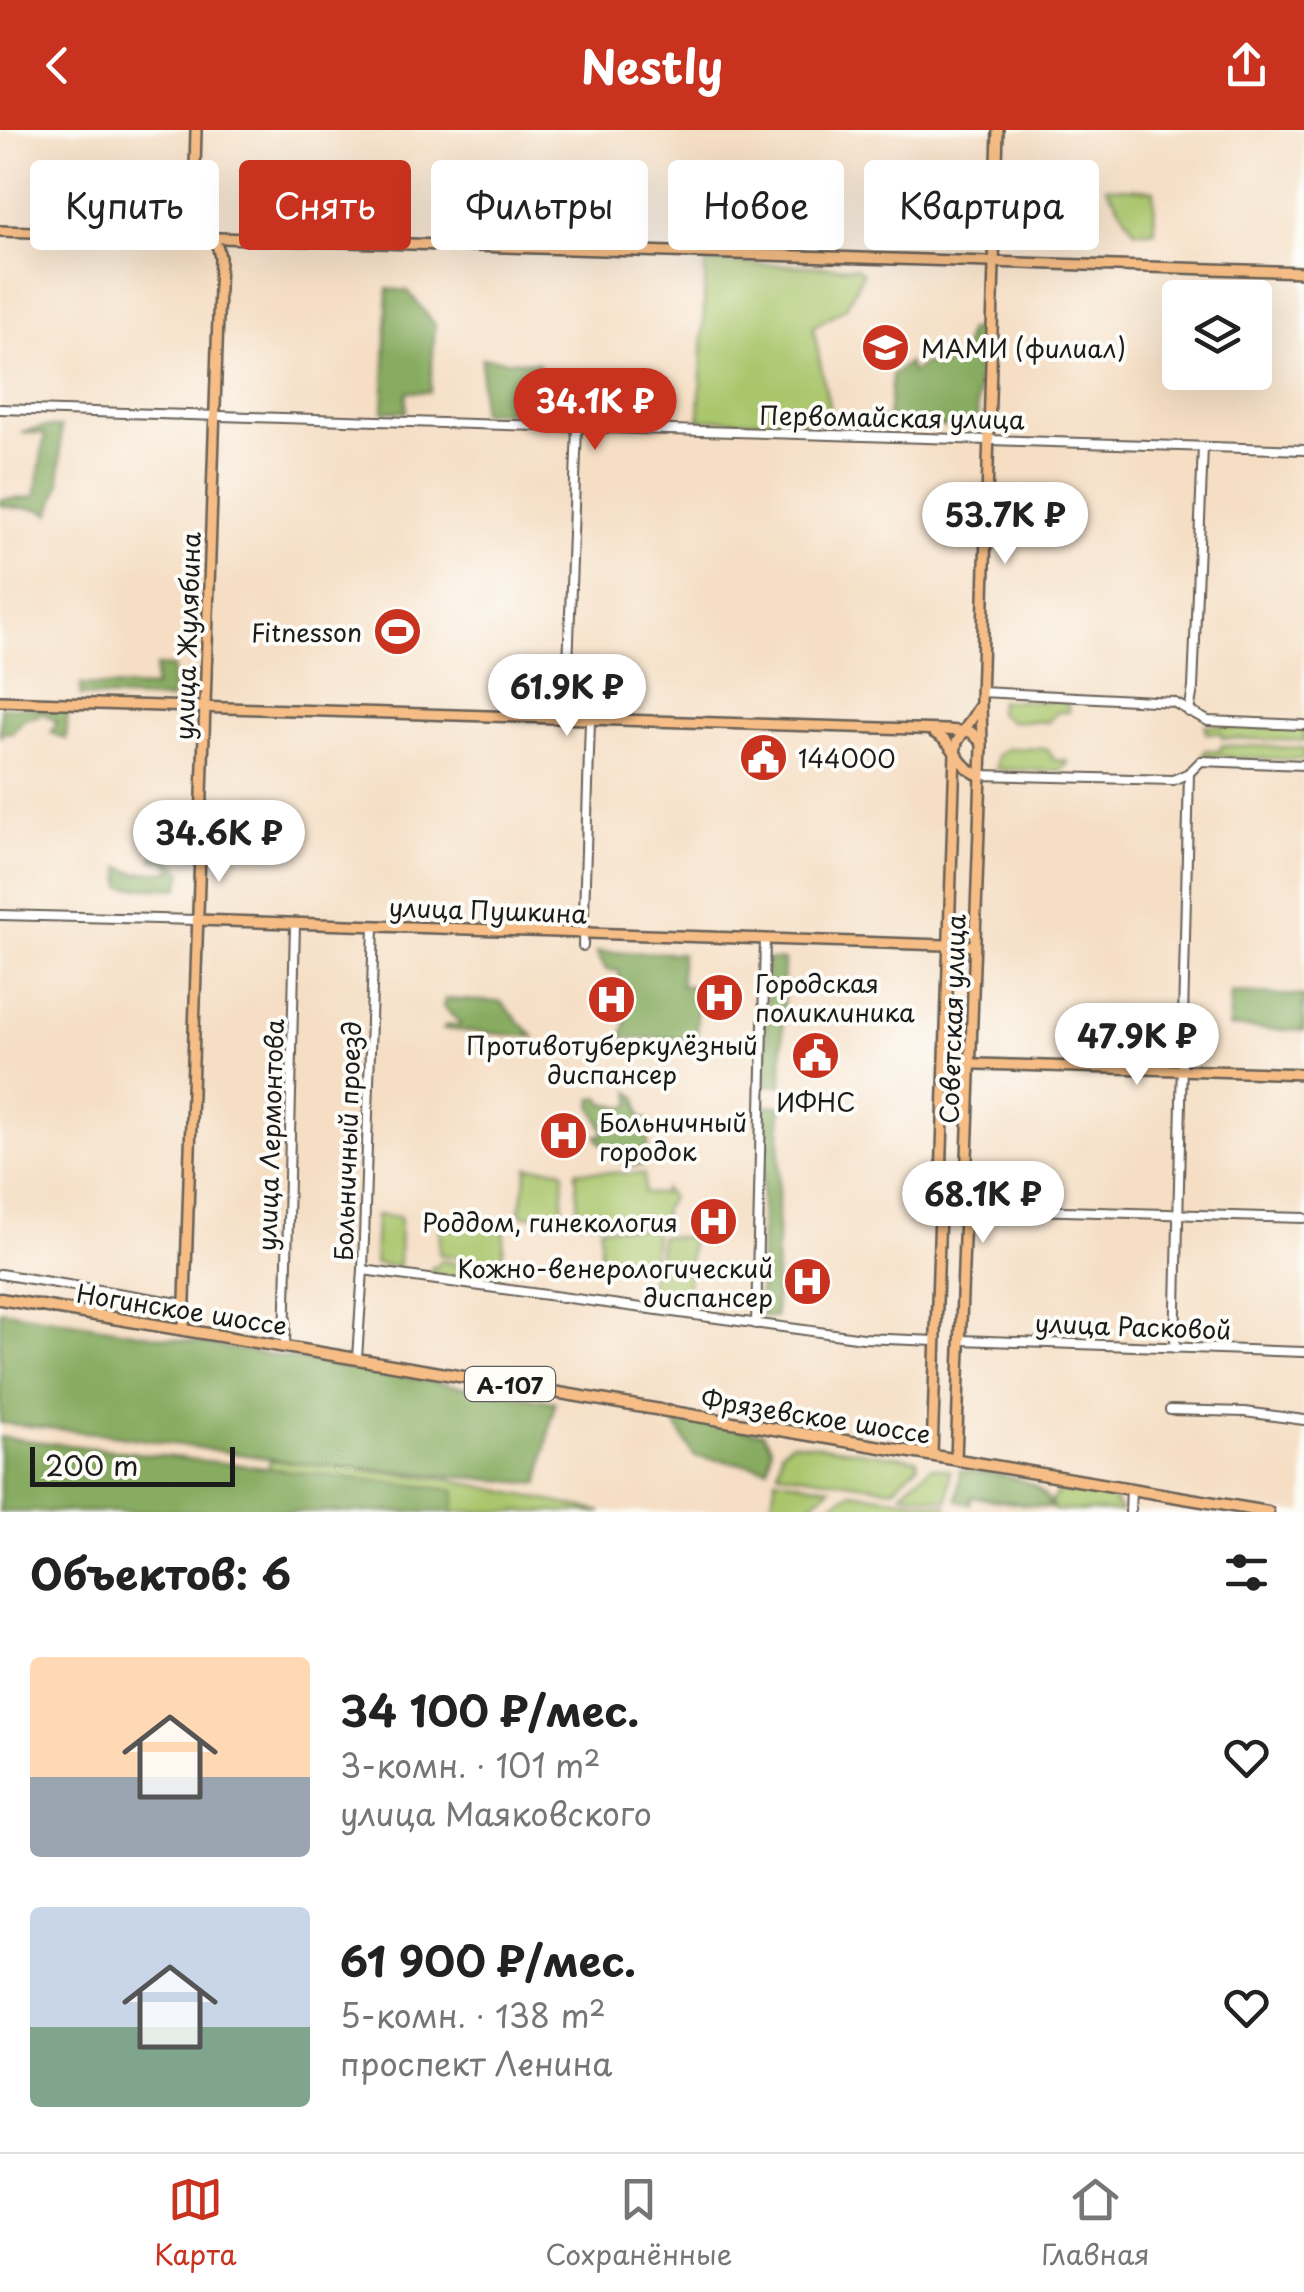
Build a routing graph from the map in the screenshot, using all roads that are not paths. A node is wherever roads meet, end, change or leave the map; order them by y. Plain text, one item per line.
1 (196, 130) edge
2 (998, 130) edge
3 (195, 160) edge
4 (0, 231) edge
5 (30, 232) edge
6 (219, 238) edge
7 (217, 250) edge
8 (994, 262) junction
9 (1304, 272) edge
10 (0, 409) edge
11 (215, 415) junction
12 (577, 427) junction
13 (990, 440) junction
14 (1203, 447) junction
15 (1304, 450) edge
16 (981, 696) junction
17 (0, 702) edge
18 (204, 708) junction
19 (1189, 712) junction
20 (566, 720) junction
21 (590, 721) junction
22 (1304, 725) edge
23 (964, 731) junction
24 (931, 732) junction
25 (982, 747) junction
26 (955, 753) junction
27 (981, 762) junction
28 (1304, 765) edge
29 (963, 766) junction
30 (1190, 773) junction
31 (980, 775) junction
32 (0, 915) edge
33 (198, 920) junction
34 (295, 924) junction
35 (374, 926) junction
36 (583, 933) junction
37 (765, 940) junction
38 (583, 946) dead end
39 (948, 946) junction
40 (974, 946) junction
41 (945, 1063) junction
42 (971, 1064) junction
43 (1183, 1070) junction
44 (1304, 1074) edge
45 (965, 1208) junction
46 (1179, 1215) junction
47 (1304, 1218) edge
48 (363, 1270) junction
49 (0, 1274) edge
50 (0, 1299) edge
51 (185, 1304) junction
52 (756, 1324) junction
53 (184, 1330) junction
54 (961, 1340) junction
55 (936, 1341) junction
56 (285, 1346) junction
57 (1174, 1348) junction
58 (1304, 1352) edge
59 (357, 1358) junction
60 (1170, 1410) dead end
61 (1304, 1420) edge
62 (958, 1427) junction
63 (934, 1428) junction
64 (932, 1455) junction
65 (956, 1459) junction
66 (1131, 1488) junction
67 (1130, 1512) edge
68 (1268, 1512) edge

1 - 3 main road
2 - 8 main road, Советская улица
4 - 5 main road
6 - 8 main road
7 - 11 main road, улица Жулябина
8 - 9 main road
8 - 13 main road, Советская улица
10 - 11 street, Первомайская улица
11 - 12 street, Первомайская улица
11 - 18 main road, улица Жулябина
12 - 13 street, Первомайская улица
12 - 20 street
13 - 14 street, Первомайская улица
13 - 16 main road, Советская улица
14 - 15 street, Первомайская улица
14 - 19 street
16 - 19 street
16 - 23 main road, Советская улица
16 - 25 main road, Советская улица
17 - 18 main road
18 - 20 main road
18 - 33 main road, улица Жулябина
19 - 22 street
20 - 21 main road
21 - 24 main road
21 - 36 street
23 - 24 main road
23 - 25 main road
23 - 26 main road
24 - 26 main road
25 - 27 main road, Советская улица
26 - 29 main road
26 - 39 main road, Советская улица
27 - 29 main road
27 - 31 main road, Советская улица
28 - 30 street
29 - 31 main road
30 - 31 street
30 - 43 street
31 - 40 main road, Советская улица
32 - 33 street, улица Пушкина
33 - 34 main road, улица Пушкина
33 - 51 main road, улица Жулябина
34 - 35 main road, улица Пушкина
34 - 56 street, улица Лермонтова
35 - 36 main road, улица Пушкина
35 - 48 street, Больничный проезд
36 - 37 main road, улица Пушкина
36 - 38 street
37 - 39 main road, улица Пушкина
37 - 52 street
39 - 40 main road, улица Пушкина
39 - 41 main road, Советская улица
40 - 42 main road, Советская улица
41 - 42 main road
41 - 55 main road, Советская улица
42 - 43 main road
42 - 45 main road, Советская улица
43 - 44 main road
43 - 46 street
45 - 46 street
45 - 54 main road, Советская улица
46 - 47 street
46 - 57 street
48 - 52 street
48 - 59 street, Больничный проезд
49 - 51 street
50 - 53 highway, Ногинское шоссе / А-107
51 - 53 main road, улица Жулябина
52 - 55 street
53 - 56 highway, Ногинское шоссе / А-107
54 - 57 street, улица Расковой
54 - 62 main road, Советская улица
55 - 63 main road, Советская улица
56 - 59 highway, Ногинское шоссе / А-107
57 - 58 street, улица Расковой
59 - 64 highway, Фрязевское шоссе / А-107
60 - 61 street
62 - 63 main road
62 - 65 main road, Советская улица
63 - 64 main road, Советская улица
64 - 65 highway, Фрязевское шоссе / А-107
65 - 66 highway, Фрязевское шоссе / А-107
66 - 67 street
66 - 68 highway, Фрязевское шоссе / А-107

